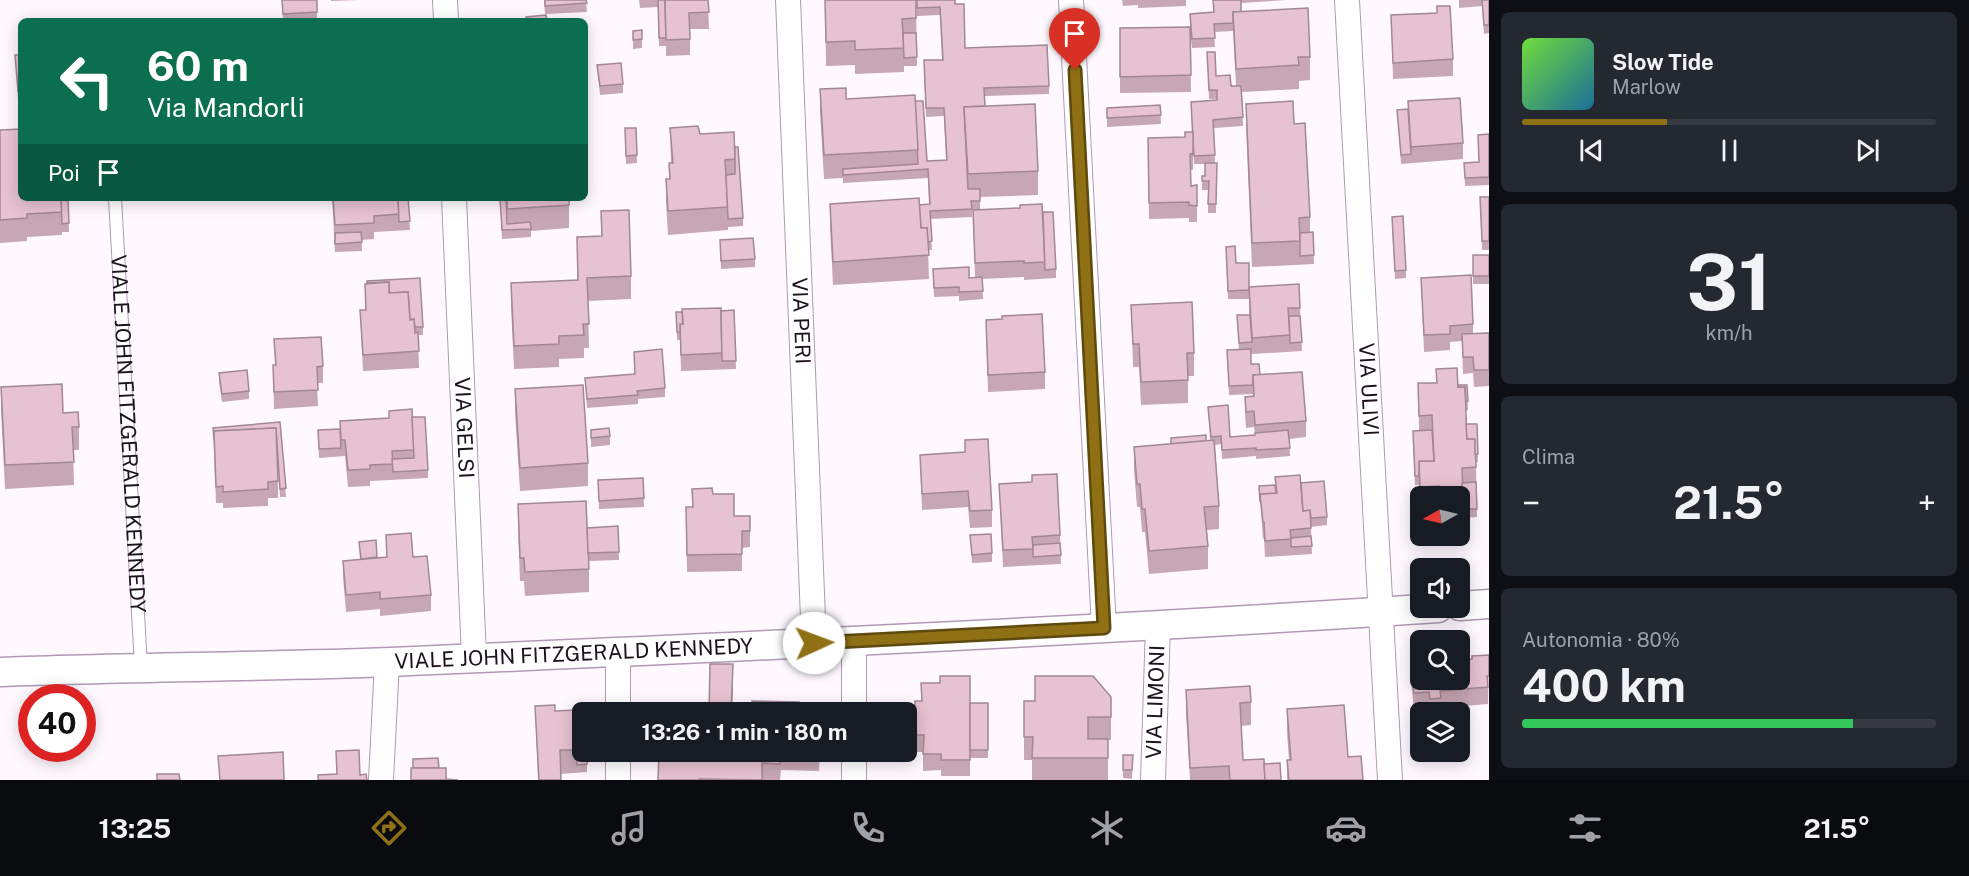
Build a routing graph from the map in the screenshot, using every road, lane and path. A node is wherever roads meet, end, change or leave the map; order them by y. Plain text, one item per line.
1 (445, 0) edge
2 (788, 0) edge
3 (1071, 0) edge
4 (1347, 0) edge
5 (446, 18) edge
6 (115, 201) edge
7 (454, 201) edge
8 (1489, 604) edge
9 (1470, 605) edge
10 (1410, 609) edge
11 (1380, 611) junction
12 (1158, 625) junction
13 (1104, 628) junction
14 (854, 641) junction
15 (814, 643) junction
16 (618, 651) junction
17 (474, 657) junction
18 (387, 662) junction
19 (141, 667) junction
20 (0, 672) edge
21 (618, 702) edge
22 (854, 702) edge
23 (618, 762) edge
24 (854, 762) edge
25 (381, 780) edge
26 (618, 780) edge
27 (854, 780) edge
28 (1153, 780) edge
29 (1390, 780) edge

1 - 5 street
2 - 15 street, VIA PERI
3 - 13 street
4 - 11 street, VIA ULIVI
6 - 19 lane, VIALE JOHN FITZGERALD KENNEDY
7 - 17 street, VIA GELSI
8 - 9 street
10 - 11 street, VIALE JOHN FITZGERALD KENNEDY
11 - 12 street, VIALE JOHN FITZGERALD KENNEDY
11 - 29 street, VIA ULIVI
12 - 13 street, VIALE JOHN FITZGERALD KENNEDY
12 - 28 street, VIA LIMONI
13 - 14 street, VIALE JOHN FITZGERALD KENNEDY
14 - 15 street, VIALE JOHN FITZGERALD KENNEDY
14 - 22 street
15 - 16 street, VIALE JOHN FITZGERALD KENNEDY
16 - 17 street, VIALE JOHN FITZGERALD KENNEDY
16 - 21 street
17 - 18 street, VIALE JOHN FITZGERALD KENNEDY
18 - 19 street, VIALE JOHN FITZGERALD KENNEDY
18 - 25 street
19 - 20 street, VIALE JOHN FITZGERALD KENNEDY
23 - 26 street
24 - 27 street

